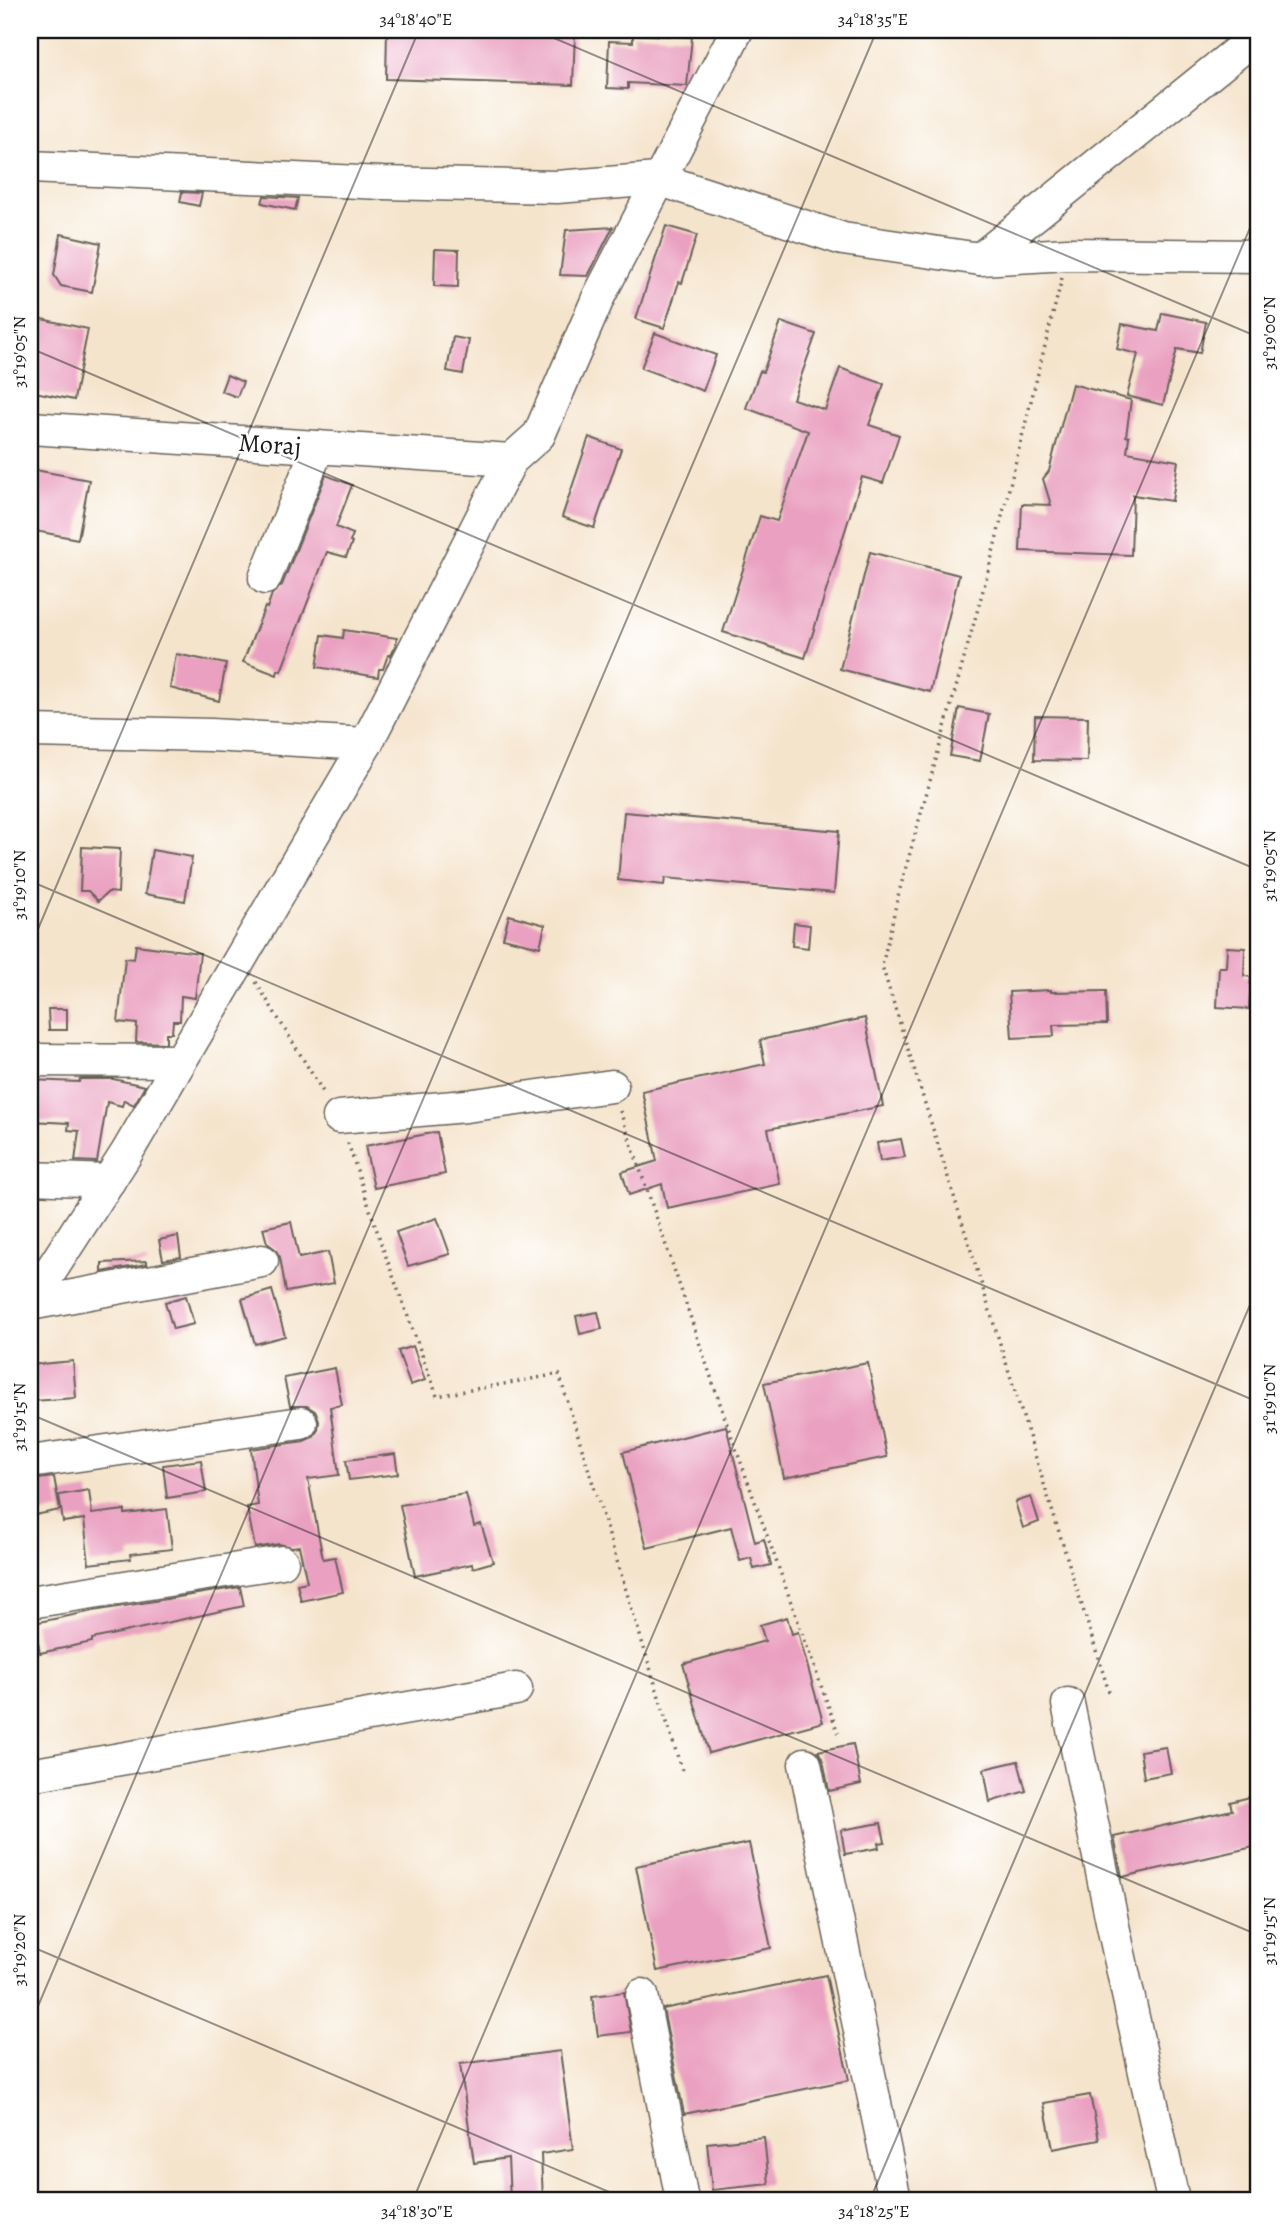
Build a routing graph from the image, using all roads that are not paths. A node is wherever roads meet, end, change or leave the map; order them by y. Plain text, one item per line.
1 (737, 30) edge
2 (1258, 35) edge
3 (30, 167) edge
4 (658, 179) junction
5 (1258, 256) edge
6 (980, 258) junction
7 (30, 428) edge
8 (318, 447) junction
9 (511, 460) junction
10 (265, 578) dead end
11 (30, 731) edge
12 (366, 744) junction
13 (30, 1060) edge
14 (179, 1061) junction
15 (612, 1086) road end
16 (339, 1117) road end
17 (30, 1178) edge
18 (109, 1181) junction
19 (262, 1261) dead end
20 (30, 1303) edge
21 (301, 1423) dead end
22 (30, 1462) edge
23 (282, 1562) dead end
24 (30, 1602) edge
25 (516, 1689) dead end
26 (1068, 1704) dead end
27 (805, 1764) dead end
28 (30, 1775) edge
29 (642, 1995) dead end
30 (682, 2200) edge
31 (895, 2200) edge
32 (1173, 2200) edge

1 - 4 street
2 - 6 street
3 - 4 street
4 - 6 street
4 - 9 street
5 - 6 street
7 - 8 street, Moraj
8 - 9 street, Moraj
8 - 10 street
9 - 12 street
11 - 12 street
12 - 14 street
13 - 14 street
14 - 18 street
15 - 16 street
17 - 18 street
18 - 20 street
19 - 20 street
21 - 22 street
23 - 24 street
25 - 28 street
26 - 32 street
27 - 31 street
29 - 30 street

